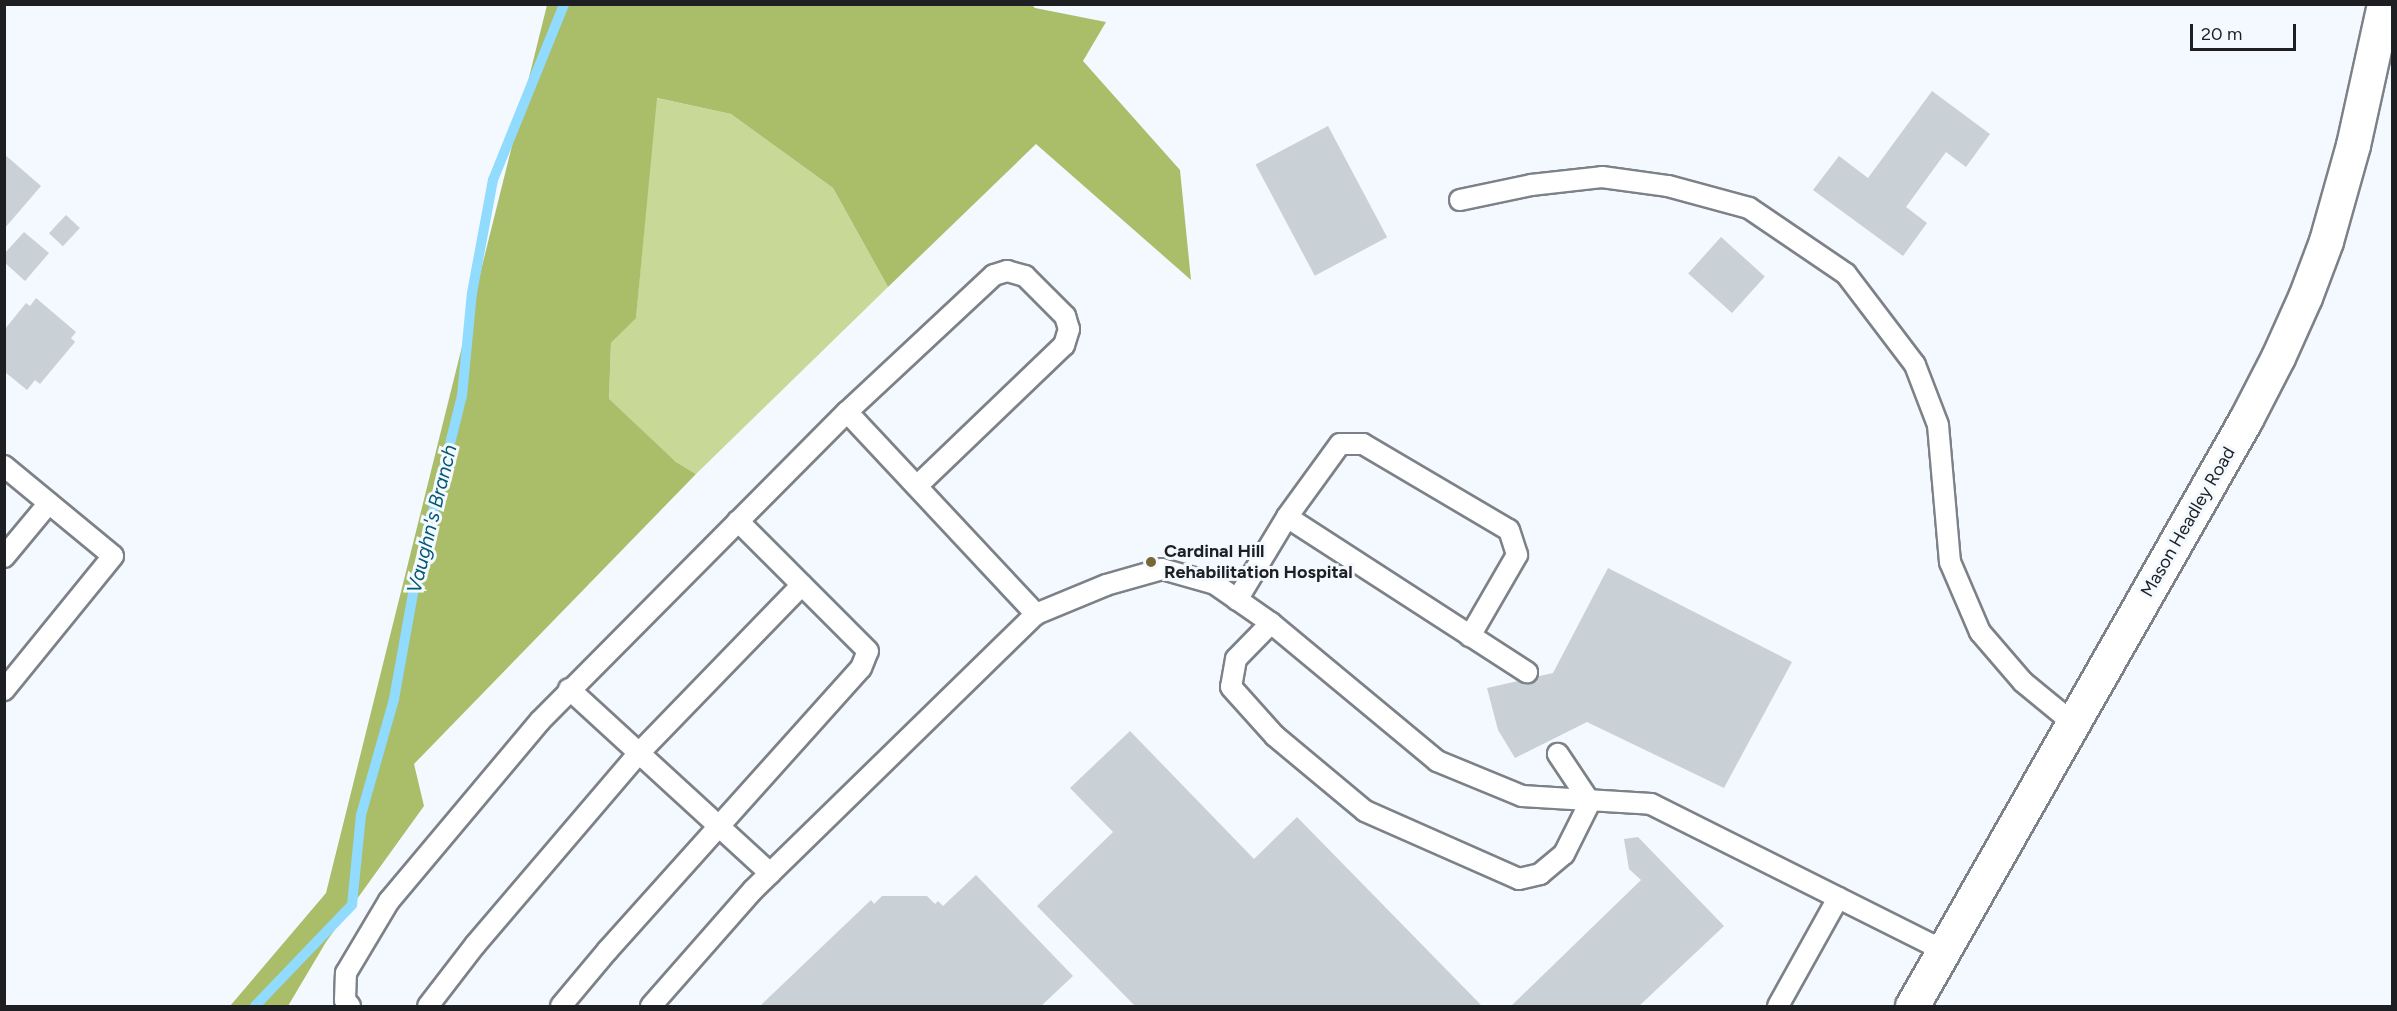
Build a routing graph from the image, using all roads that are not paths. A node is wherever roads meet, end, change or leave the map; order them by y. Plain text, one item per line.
1 (2384, 4) edge
2 (1460, 200) dead end
3 (847, 412) junction
4 (4, 466) edge
5 (917, 486) junction
6 (49, 503) junction
7 (1287, 517) junction
8 (738, 521) junction
9 (4, 557) edge
10 (802, 585) junction
11 (1237, 600) junction
12 (1036, 614) junction
13 (1270, 623) junction
14 (1470, 636) junction
15 (1527, 672) dead end
16 (569, 689) junction
17 (4, 690) edge
18 (2073, 723) junction
19 (639, 753) junction
20 (1558, 754) dead end
21 (1590, 802) junction
22 (720, 826) junction
23 (770, 873) junction
24 (1838, 898) junction
25 (1944, 951) junction
26 (350, 1006) edge
27 (428, 1006) edge
28 (561, 1006) edge
29 (651, 1006) edge
30 (1778, 1006) edge
31 (1912, 1006) edge

1 - 18 main road, Mason Headley Road
2 - 18 lane
3 - 5 lane
3 - 5 lane
3 - 8 lane
4 - 6 lane
5 - 12 lane
6 - 9 lane
6 - 17 lane
7 - 11 lane
7 - 14 lane
7 - 14 lane
8 - 10 lane
8 - 16 lane
10 - 19 lane
10 - 22 lane
11 - 12 lane
11 - 13 lane
12 - 23 lane
13 - 21 lane
13 - 21 lane
14 - 15 lane
16 - 19 lane
16 - 26 lane
18 - 25 main road, Mason Headley Road
19 - 22 lane
19 - 27 lane
20 - 21 lane
21 - 24 lane
22 - 23 lane
22 - 28 lane
23 - 29 lane
24 - 25 lane
24 - 30 lane
25 - 31 main road, Mason Headley Road

